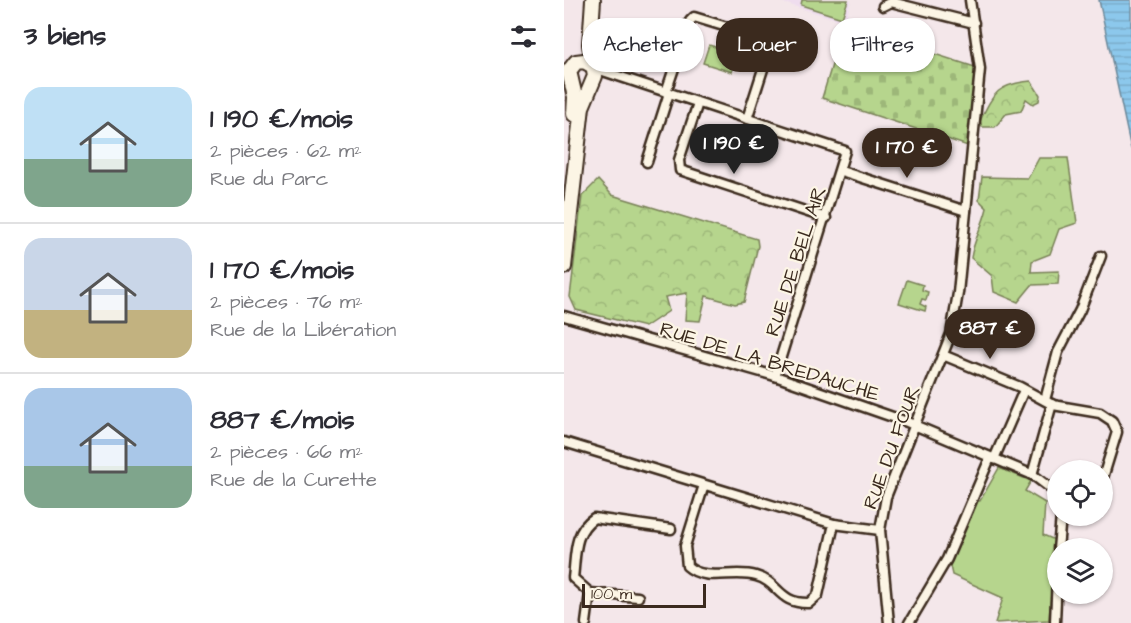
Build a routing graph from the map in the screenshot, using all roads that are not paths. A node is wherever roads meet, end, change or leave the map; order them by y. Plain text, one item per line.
1 (593, 0) edge
2 (970, 0) edge
3 (883, 6) dead end
4 (591, 16) junction
5 (974, 23) junction
6 (569, 71) edge
7 (593, 73) junction
8 (668, 92) junction
9 (698, 103) junction
10 (747, 119) junction
11 (647, 162) dead end
12 (841, 171) junction
13 (564, 191) edge
14 (966, 211) junction
15 (826, 218) junction
16 (1101, 256) dead end
17 (564, 267) edge
18 (564, 316) edge
19 (943, 356) junction
20 (776, 376) junction
21 (1024, 390) junction
22 (1050, 403) junction
23 (914, 425) junction
24 (564, 442) edge
25 (992, 459) junction
26 (1109, 460) edge
27 (1032, 475) junction
28 (704, 485) junction
29 (1047, 487) edge
30 (834, 524) junction
31 (671, 529) dead end
32 (880, 530) junction
33 (590, 593) junction
34 (638, 597) dead end
35 (1057, 604) edge
36 (586, 623) edge
37 (889, 623) edge
38 (909, 623) edge
39 (1056, 623) edge

1 - 4 main road
2 - 5 street, RUE DU FOUR
3 - 5 street
4 - 6 main road
4 - 7 main road
5 - 14 street, RUE DU FOUR
6 - 7 main road
6 - 7 main road
6 - 13 main road
7 - 8 street, RUE DE BEL AIR
7 - 17 main road
8 - 9 street, RUE DE BEL AIR
8 - 10 street
8 - 11 street
9 - 10 street, RUE DE BEL AIR
9 - 15 street
10 - 12 street, RUE DE BEL AIR
12 - 14 street
12 - 15 street, RUE DE BEL AIR
14 - 19 street, RUE DU FOUR
15 - 20 street, RUE DE BEL AIR
16 - 22 street
18 - 20 street, RUE DE LA BREDAUCHE
19 - 21 street
19 - 23 street, RUE DU FOUR
20 - 23 street, RUE DE LA BREDAUCHE
21 - 22 street
21 - 25 street
22 - 26 street
22 - 27 street
23 - 25 street, RUE DE LA BREDAUCHE
23 - 32 street, RUE DU FOUR
24 - 28 street
25 - 27 street, RUE DE LA BREDAUCHE
25 - 38 street
27 - 29 street, RUE DE LA BREDAUCHE
28 - 30 street
28 - 30 street
30 - 32 street
31 - 33 street
32 - 37 street, RUE DU FOUR
33 - 34 street
33 - 36 street
35 - 39 street

